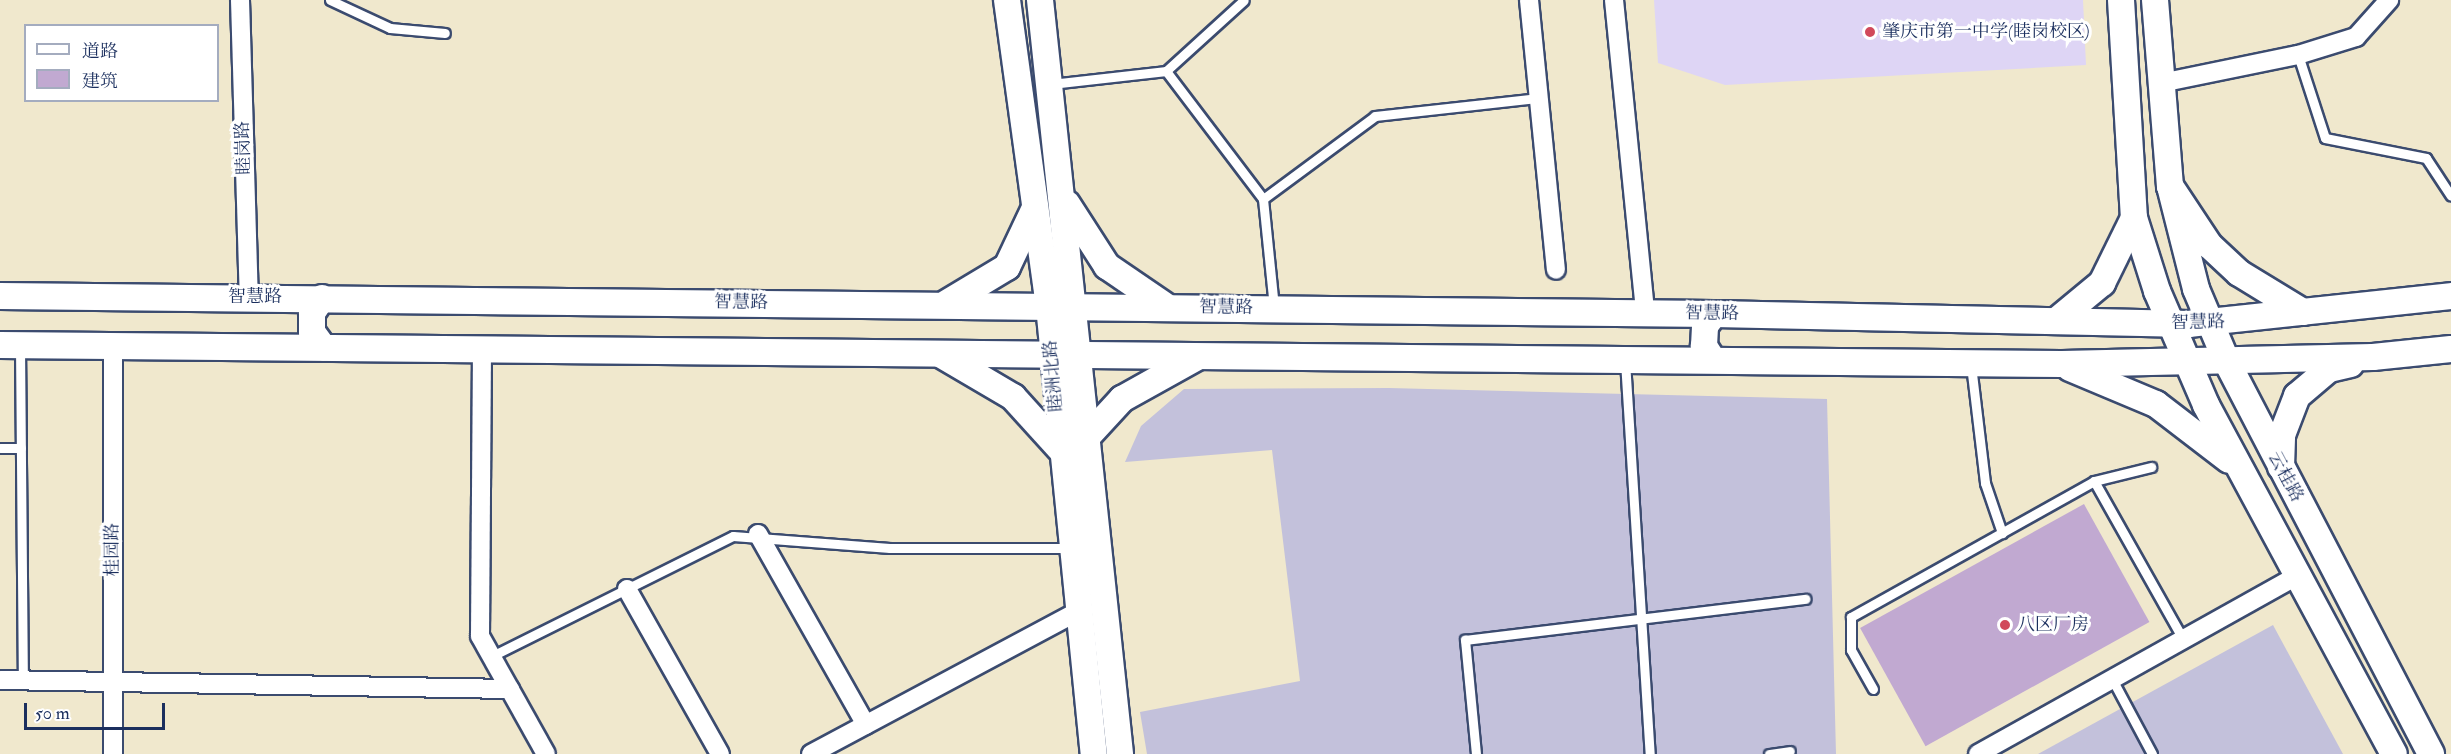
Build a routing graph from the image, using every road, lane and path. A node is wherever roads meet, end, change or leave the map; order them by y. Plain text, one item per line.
1 (240, 0) edge
2 (330, 0) edge
3 (1007, 0) edge
4 (1040, 0) edge
5 (1244, 0) edge
6 (1529, 0) edge
7 (1614, 0) edge
8 (2121, 0) edge
9 (2155, 0) edge
10 (2389, 0) edge
11 (445, 33) dead end
12 (2298, 55) junction
13 (1166, 71) junction
14 (2161, 83) junction
15 (1049, 84) junction
16 (1539, 98) junction
17 (2170, 186) junction
18 (1061, 195) junction
19 (2451, 196) edge
20 (1263, 200) junction
21 (1035, 207) junction
22 (2134, 218) junction
23 (1556, 270) dead end
24 (0, 296) edge
25 (2451, 296) edge
26 (249, 297) junction
27 (322, 298) junction
28 (943, 305) junction
29 (1061, 306) junction
30 (1167, 307) junction
31 (1274, 308) junction
32 (2303, 312) junction
33 (1645, 313) junction
34 (1714, 314) junction
35 (2056, 321) junction
36 (2170, 323) junction
37 (2211, 323) junction
38 (10, 345) edge
39 (113, 346) junction
40 (323, 347) junction
41 (482, 349) junction
42 (2451, 349) edge
43 (940, 354) junction
44 (1051, 355) junction
45 (1079, 355) junction
46 (1198, 356) junction
47 (2373, 357) junction
48 (1624, 359) junction
49 (1713, 360) junction
50 (2226, 360) junction
51 (2186, 361) junction
52 (1971, 363) junction
53 (2062, 364) junction
54 (1087, 437) junction
55 (0, 448) edge
56 (21, 448) junction
57 (1062, 451) junction
58 (2151, 467) dead end
59 (2239, 468) junction
60 (2281, 470) junction
61 (2094, 481) junction
62 (2002, 533) junction
63 (758, 534) junction
64 (1072, 548) junction
65 (2297, 576) junction
66 (627, 589) junction
67 (1806, 599) dead end
68 (1079, 611) junction
69 (1641, 619) junction
70 (2183, 639) junction
71 (492, 656) junction
72 (2112, 679) junction
73 (0, 680) edge
74 (23, 680) junction
75 (113, 680) junction
76 (510, 689) junction
77 (1873, 689) dead end
78 (866, 725) junction
79 (1790, 751) dead end
80 (113, 754) edge
81 (546, 754) edge
82 (720, 754) edge
83 (811, 754) edge
84 (1094, 754) edge
85 (1120, 754) edge
86 (1476, 754) edge
87 (1650, 754) edge
88 (1769, 754) edge
89 (1978, 754) edge
90 (2152, 754) edge
91 (2394, 754) edge
92 (2431, 754) edge

1 - 26 street, 睦岗路
2 - 11 lane
3 - 21 main road, 睦洲北路
4 - 15 main road, 睦洲北路
5 - 13 lane
6 - 16 street
7 - 33 street
8 - 22 main road
9 - 14 main road, 云桂路
10 - 12 street
12 - 14 street
12 - 19 lane
13 - 15 lane
13 - 20 lane
14 - 17 main road, 云桂路
15 - 18 main road, 睦洲北路
16 - 20 lane
16 - 23 street
17 - 32 main road
17 - 37 main road, 云桂路
18 - 29 main road, 睦洲北路
18 - 30 main road
20 - 31 lane
21 - 28 main road
21 - 29 main road, 睦洲北路
22 - 35 main road
22 - 36 main road, 云桂路
24 - 26 main road, 智慧路
25 - 32 main road, 智慧路
26 - 27 main road, 智慧路
27 - 28 main road, 智慧路
27 - 40 main road
28 - 29 main road, 智慧路
29 - 30 main road, 智慧路
29 - 44 main road, 睦洲北路
29 - 45 main road, 睦洲北路
30 - 31 main road, 智慧路
31 - 33 main road, 智慧路
32 - 37 main road, 智慧路
33 - 34 main road, 智慧路
34 - 35 main road, 智慧路
34 - 49 main road
35 - 36 main road, 智慧路
36 - 37 main road, 智慧路
36 - 51 main road, 云桂路
37 - 50 main road, 云桂路
38 - 39 main road, 智慧路
38 - 56 lane
39 - 40 main road, 智慧路
39 - 75 street, 桂园路
40 - 41 main road, 智慧路
41 - 43 main road, 智慧路
41 - 71 street
42 - 47 main road, 智慧路
43 - 44 main road, 智慧路
43 - 57 main road
44 - 45 main road, 智慧路
44 - 57 main road, 睦洲北路
45 - 46 main road, 智慧路
45 - 54 main road, 睦洲北路
46 - 48 main road, 智慧路
46 - 54 main road
47 - 50 main road, 智慧路
47 - 60 main road
48 - 49 main road, 智慧路
48 - 69 lane
49 - 52 main road, 智慧路
50 - 51 main road, 智慧路
50 - 60 main road, 云桂路
51 - 53 main road, 智慧路
51 - 59 main road, 云桂路
52 - 53 main road, 智慧路
52 - 62 lane
53 - 59 main road
54 - 85 main road, 睦洲北路
55 - 56 lane
56 - 74 lane
57 - 64 main road, 睦洲北路
58 - 61 lane
59 - 65 main road, 云桂路
60 - 92 main road, 云桂路
61 - 62 lane
61 - 70 lane
62 - 77 lane
63 - 64 lane
63 - 66 lane
63 - 78 street
64 - 68 main road, 睦洲北路
65 - 70 street
65 - 91 main road, 云桂路
66 - 71 lane
66 - 82 street
67 - 69 lane
68 - 78 street
68 - 84 main road, 睦洲北路
69 - 86 lane
69 - 87 lane
70 - 72 street
71 - 76 street
72 - 89 street
72 - 90 lane
73 - 74 street
74 - 75 street
75 - 76 street
75 - 80 street, 桂园路
76 - 81 street
78 - 83 street
79 - 88 lane

